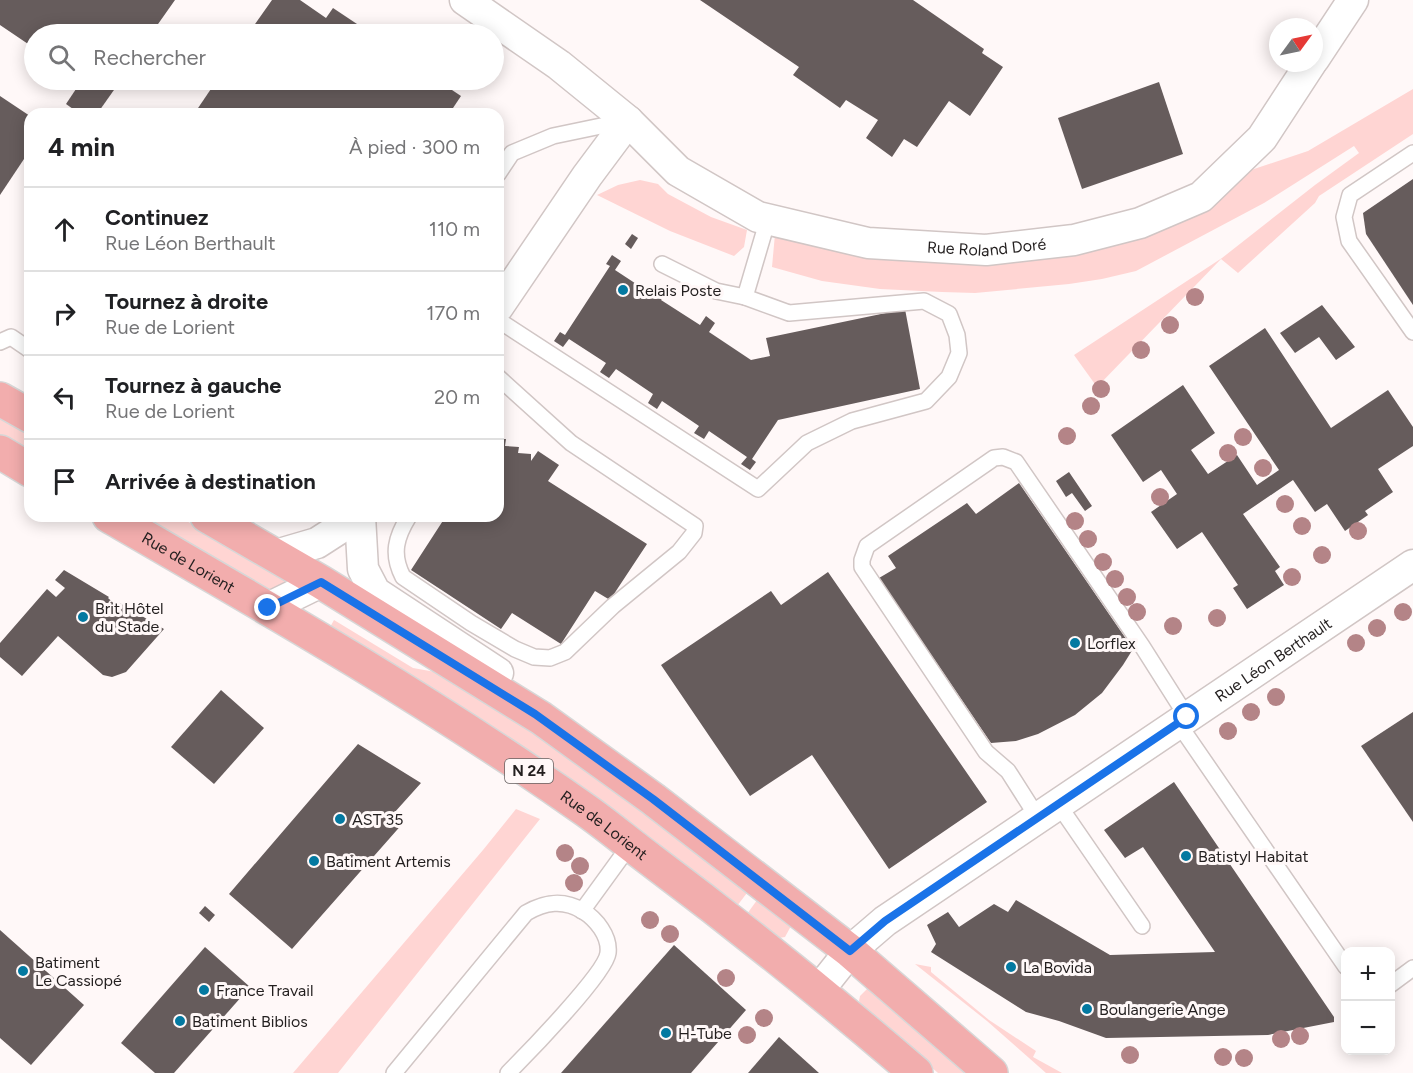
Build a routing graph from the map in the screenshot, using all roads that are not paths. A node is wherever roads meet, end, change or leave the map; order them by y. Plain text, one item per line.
1 (465, 0) edge
2 (1353, 0) edge
3 (500, 24) edge
4 (504, 27) edge
5 (1323, 45) edge
6 (1305, 72) edge
7 (628, 121) junction
8 (1413, 153) edge
9 (504, 165) edge
10 (768, 219) junction
11 (662, 264) dead end
12 (745, 297) junction
13 (504, 298) edge
14 (504, 324) edge
15 (1413, 332) edge
16 (0, 342) edge
17 (24, 346) edge
18 (504, 382) edge
19 (0, 399) edge
20 (24, 413) edge
21 (0, 452) edge
22 (24, 466) edge
23 (119, 522) edge
24 (218, 522) edge
25 (350, 522) edge
26 (360, 522) edge
27 (405, 522) edge
28 (276, 555) junction
29 (1413, 565) edge
30 (321, 582) junction
31 (268, 608) junction
32 (535, 714) junction
33 (1182, 720) junction
34 (1048, 811) junction
35 (630, 845) junction
36 (582, 911) junction
37 (1142, 926) dead end
38 (850, 951) junction
39 (1341, 959) edge
40 (1413, 968) edge
41 (1395, 981) edge
42 (819, 990) junction
43 (394, 1073) edge
44 (508, 1073) edge
45 (916, 1073) edge
46 (991, 1073) edge

1 - 3 street, Rue Roland Doré
2 - 5 street
4 - 7 street, Rue Roland Doré
6 - 10 street, Rue Roland Doré
7 - 9 lane
7 - 10 street, Rue Roland Doré
7 - 13 street
8 - 15 lane
10 - 12 lane
11 - 12 lane
12 - 14 lane
16 - 17 lane
18 - 27 lane
19 - 20 main road
21 - 22 main road
23 - 31 main road, Rue de Lorient / N 24
24 - 28 main road
25 - 28 street
26 - 32 street
28 - 30 main road
29 - 33 street, Rue Léon Berthault
30 - 31 street
30 - 32 main road
31 - 35 main road, Rue de Lorient / N 24
32 - 38 main road
33 - 34 street, Rue Léon Berthault
33 - 34 lane
33 - 39 lane
34 - 37 lane
34 - 38 street, Rue Léon Berthault
35 - 36 lane
35 - 42 main road, Rue de Lorient / N 24
36 - 43 lane
36 - 44 lane
38 - 42 street, Rue Léon Berthault
38 - 46 main road
40 - 41 lane
42 - 45 main road, Rue de Lorient / N 24

